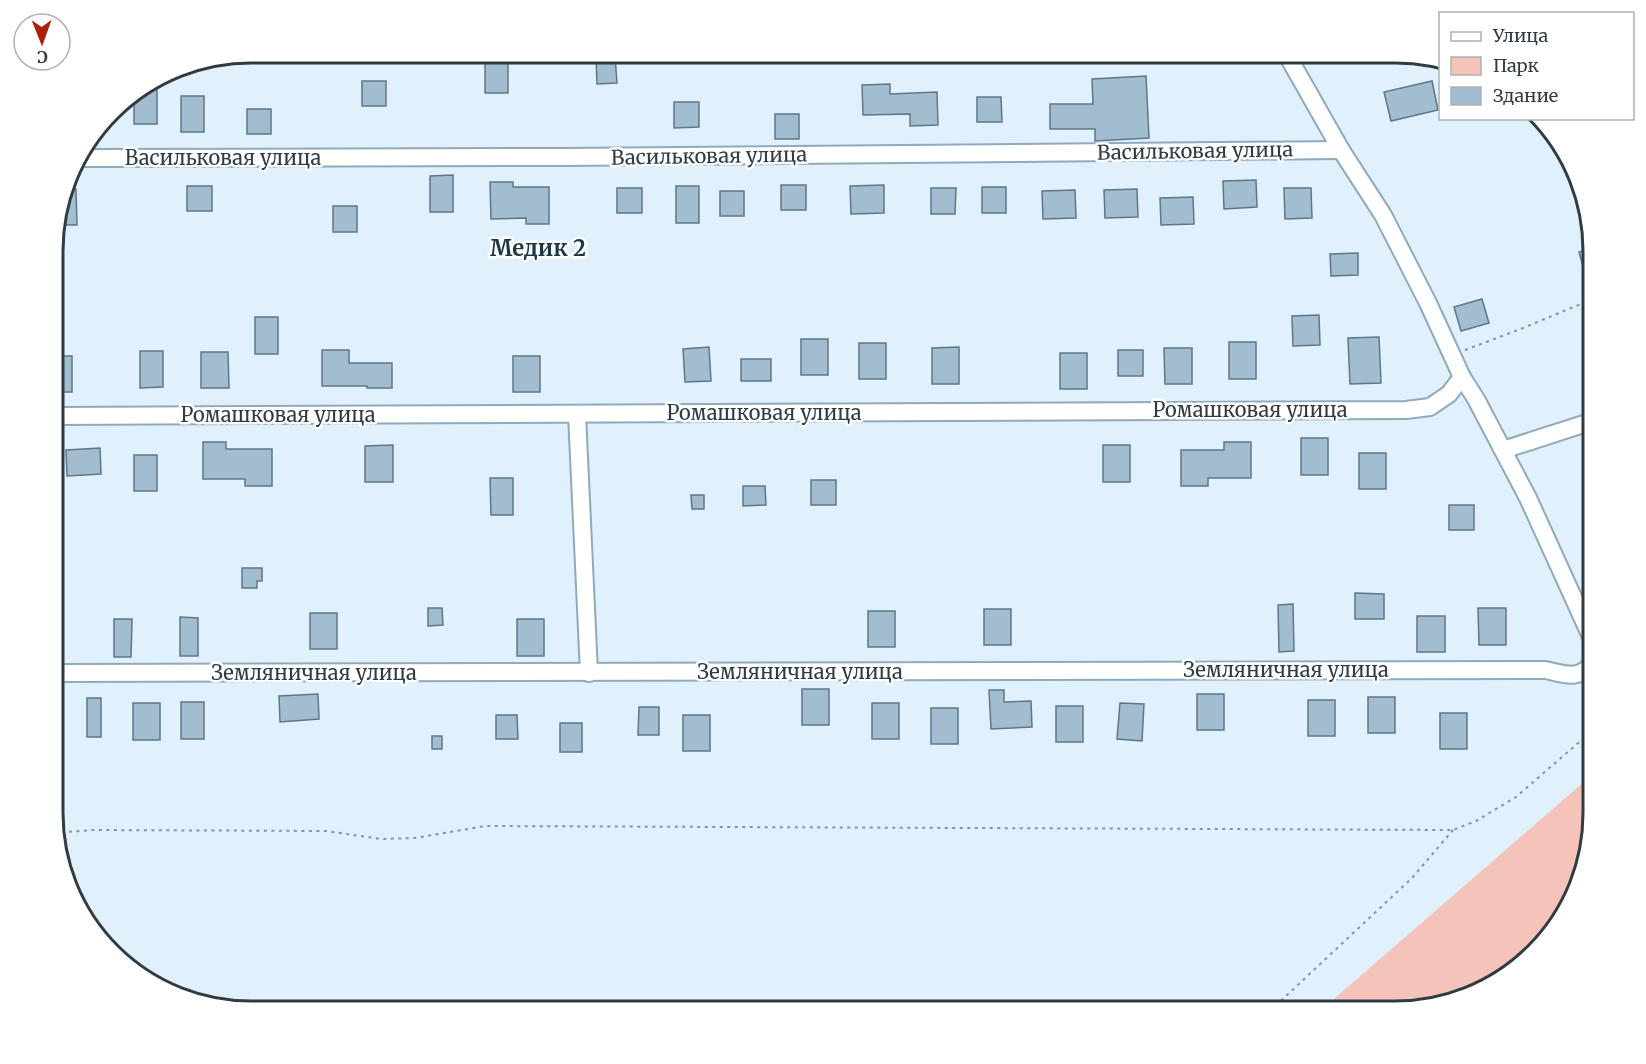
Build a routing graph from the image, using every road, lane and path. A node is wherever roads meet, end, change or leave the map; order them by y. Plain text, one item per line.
1 (1292, 63) edge
2 (1341, 150) junction
3 (88, 158) edge
4 (1583, 303) edge
5 (1452, 354) junction
6 (1462, 377) junction
7 (577, 414) junction
8 (63, 416) edge
9 (1583, 424) edge
10 (1503, 450) junction
11 (1583, 619) edge
12 (63, 673) edge
13 (589, 673) junction
14 (1583, 673) edge
15 (1583, 739) edge
16 (1453, 830) junction
17 (65, 832) edge
18 (1281, 1001) edge

1 - 2 street
2 - 3 street, Васильковая улица
2 - 5 street
4 - 5 path
5 - 6 street
6 - 7 street, Ромашковая улица
6 - 10 street
7 - 8 street, Ромашковая улица
7 - 13 street
9 - 10 street
10 - 11 street
12 - 13 street, Земляничная улица
13 - 14 street, Земляничная улица
15 - 16 path
16 - 17 path
16 - 18 path

